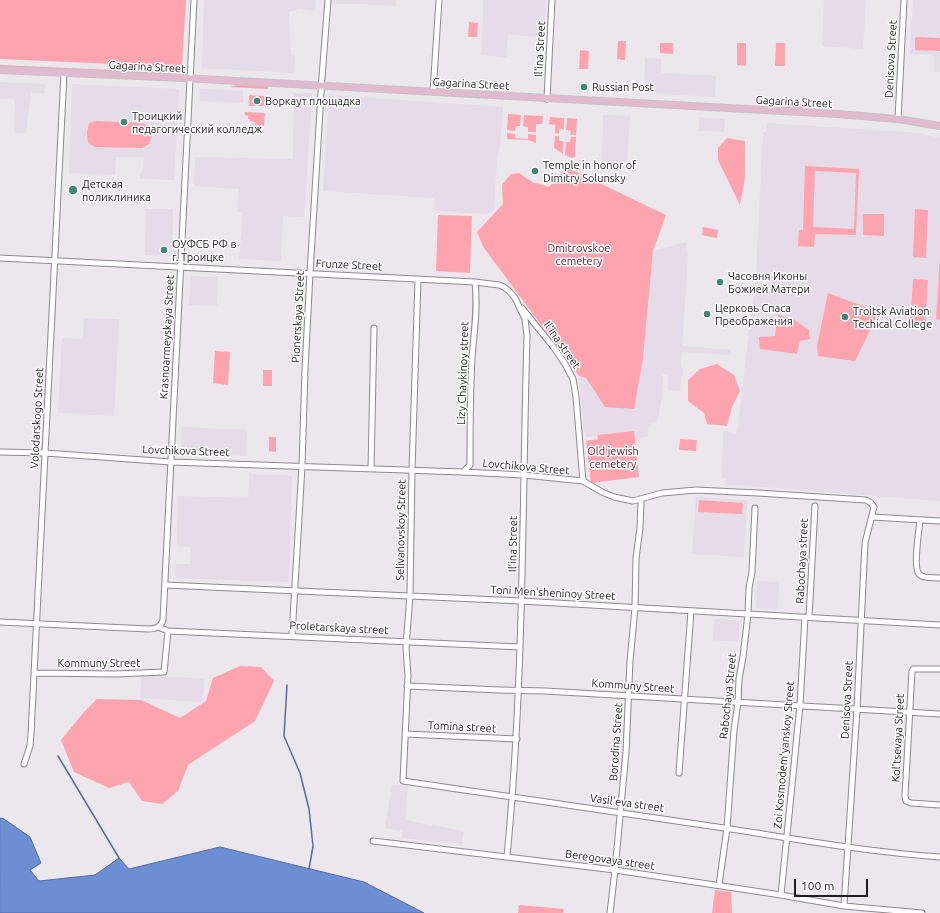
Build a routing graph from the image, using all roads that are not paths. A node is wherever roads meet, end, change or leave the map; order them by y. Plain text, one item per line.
1 (194, 0) edge
2 (328, 0) edge
3 (439, 0) edge
4 (552, 0) edge
5 (904, 0) edge
6 (0, 70) edge
7 (64, 73) junction
8 (190, 79) junction
9 (322, 87) junction
10 (433, 92) junction
11 (547, 99) junction
12 (898, 119) junction
13 (940, 126) edge
14 (0, 258) edge
15 (54, 260) junction
16 (181, 266) junction
17 (310, 273) junction
18 (418, 279) junction
19 (475, 282) junction
20 (504, 287) joint
21 (515, 298) junction
22 (374, 328) dead end
23 (0, 452) edge
24 (45, 453) junction
25 (171, 462) junction
26 (470, 465) junction
27 (302, 466) junction
28 (371, 469) junction
29 (412, 470) junction
30 (463, 472) junction
31 (475, 472) junction
32 (524, 475) junction
33 (583, 482) junction
34 (640, 500) junction
35 (815, 506) dead end
36 (755, 508) dead end
37 (872, 517) junction
38 (920, 520) junction
39 (940, 521) edge
40 (940, 578) edge
41 (165, 585) junction
42 (295, 591) junction
43 (410, 595) junction
44 (521, 601) junction
45 (635, 608) junction
46 (691, 612) junction
47 (748, 614) junction
48 (807, 617) junction
49 (861, 620) junction
50 (0, 622) edge
51 (36, 624) junction
52 (940, 625) edge
53 (159, 626) junction
54 (168, 631) junction
55 (292, 636) junction
56 (406, 641) junction
57 (520, 647) junction
58 (940, 669) edge
59 (34, 673) junction
60 (407, 686) junction
61 (519, 690) junction
62 (629, 695) junction
63 (685, 700) junction
64 (738, 702) junction
65 (800, 705) junction
66 (857, 709) junction
67 (909, 713) junction
68 (940, 714) edge
69 (406, 734) junction
70 (517, 740) junction
71 (24, 764) dead end
72 (679, 773) dead end
73 (404, 781) joint
74 (513, 797) junction
75 (940, 805) edge
76 (620, 812) junction
77 (726, 828) junction
78 (786, 838) junction
79 (373, 841) dead end
80 (848, 848) junction
81 (507, 856) junction
82 (940, 857) edge
83 (615, 870) junction
84 (719, 885) junction
85 (781, 894) junction
86 (844, 906) junction
87 (610, 913) edge
88 (922, 913) edge

1 - 8 street, Krasnoarmeyskaya Street
2 - 9 street, Pionerskaya Street
3 - 10 street
4 - 11 street, Il'ina Street
5 - 12 street, Denisova Street
6 - 7 main road, Gagarina Street
7 - 8 main road, Gagarina Street
7 - 15 street, Volodarskogo Street
8 - 9 main road, Gagarina Street
8 - 16 street, Krasnoarmeyskaya Street
9 - 10 main road, Gagarina Street
9 - 17 street, Pionerskaya Street
10 - 11 main road, Gagarina Street
11 - 12 main road, Gagarina Street
12 - 13 main road, Gagarina Street
14 - 15 street, Frunze Street
15 - 16 street, Frunze Street
15 - 24 street, Volodarskogo Street
16 - 17 street, Frunze Street
16 - 25 street, Krasnoarmeyskaya Street
17 - 18 street, Frunze Street
17 - 27 street, Pionerskaya Street
18 - 19 street, Frunze Street
18 - 29 street, Selivanovskoy Street
19 - 20 street, Frunze Street
19 - 26 street, Lizy Chaykinoy street
20 - 21 street, Il'ina Street
21 - 32 street, Il'ina Street
21 - 33 street, Il'ina street
22 - 28 street
23 - 24 street, Lovchikova Street
24 - 25 street, Lovchikova Street
24 - 51 street, Volodarskogo Street
25 - 27 street, Lovchikova Street
25 - 41 street, Krasnoarmeyskaya Street
26 - 30 street
26 - 31 street
27 - 28 street, Lovchikova Street
27 - 42 street, Pionerskaya Street
28 - 29 street, Lovchikova Street
29 - 30 street, Lovchikova Street
29 - 43 street, Selivanovskoy Street
30 - 31 street, Lovchikova Street
31 - 32 street, Lovchikova Street
32 - 33 street, Lovchikova Street
32 - 44 street, Il'ina Street
33 - 34 street, Lovchikova Street
34 - 37 street, Lovchikova Street
34 - 45 street, Borodina Street
35 - 48 street, Rabochaya street
36 - 47 street, Rabochaya Street
37 - 38 street
37 - 49 street, Denisova Street
38 - 39 street
38 - 40 street
41 - 42 street, Toni Men'sheninoy Street
41 - 53 street, Krasnoarmeyskaya Street
42 - 43 street, Toni Men'sheninoy Street
42 - 55 street, Pionerskaya Street
43 - 44 street, Toni Men'sheninoy Street
43 - 56 street, Selivanovskoy Street
44 - 45 street, Toni Men'sheninoy Street
44 - 57 street, Il'ina Street
45 - 46 street, Toni Men'sheninoy Street
45 - 62 street, Borodina Street
46 - 47 street, Toni Men'sheninoy Street
46 - 63 street, Kommuny Street
47 - 48 street, Toni Men'sheninoy Street
47 - 64 street, Rabochaya Street
48 - 49 street, Toni Men'sheninoy Street
48 - 65 street, Zoi Kosmodem'yanskoy Street
49 - 52 street, Toni Men'sheninoy Street
49 - 66 street, Denisova Street
50 - 51 street, Proletarskaya street
51 - 53 street, Proletarskaya street
51 - 59 street, Volodarskogo Street
53 - 54 street, Proletarskaya street
54 - 55 street, Proletarskaya street
54 - 59 street, Kommuny Street
55 - 56 street, Proletarskaya street
56 - 57 street, Proletarskaya street
56 - 60 street, Selivanovskoy Street
57 - 61 street, Il'ina Street
58 - 67 street, Kol'tsevaya Street
59 - 71 street, Volodarskogo Street
60 - 61 street, Kommuny Street
60 - 69 street, Selivanovskoy Street
61 - 62 street, Kommuny Street
61 - 70 street, Il'ina Street
62 - 63 street, Kommuny Street
62 - 76 street, Borodina Street
63 - 64 street, Kommuny Street
63 - 72 street, Kommuny Street
64 - 65 street, Kommuny Street
64 - 77 street, Rabochaya Street
65 - 66 street, Kommuny Street
65 - 78 street, Zoi Kosmodem'yanskoy Street
66 - 67 street, Kommuny Street
66 - 80 street, Denisova Street
67 - 68 street, Kommuny Street
67 - 75 street, Kol'tsevaya Street
69 - 70 street, Tomina street
69 - 73 street, Selivanovskoy Street
70 - 74 street, Il'ina Street
73 - 74 street, Vasil'eva street
74 - 76 street, Vasil'eva street
74 - 81 street, Il'ina Street
76 - 77 street, Vasil'eva street
76 - 83 street, Borodina Street
77 - 78 street, Vasil'eva street
77 - 84 street, Rabochaya Street
78 - 80 street, Vasil'eva street
78 - 85 street, Zoi Kosmodem'yanskoy Street
79 - 81 street, Beregovaya street
80 - 82 street, Vasil'eva street
80 - 86 street, Denisova Street
81 - 83 street, Beregovaya street
83 - 84 street, Beregovaya street
83 - 87 street, Borodina Street
84 - 85 street, Beregovaya street
85 - 86 street, Beregovaya street
86 - 88 street, Beregovaya street

